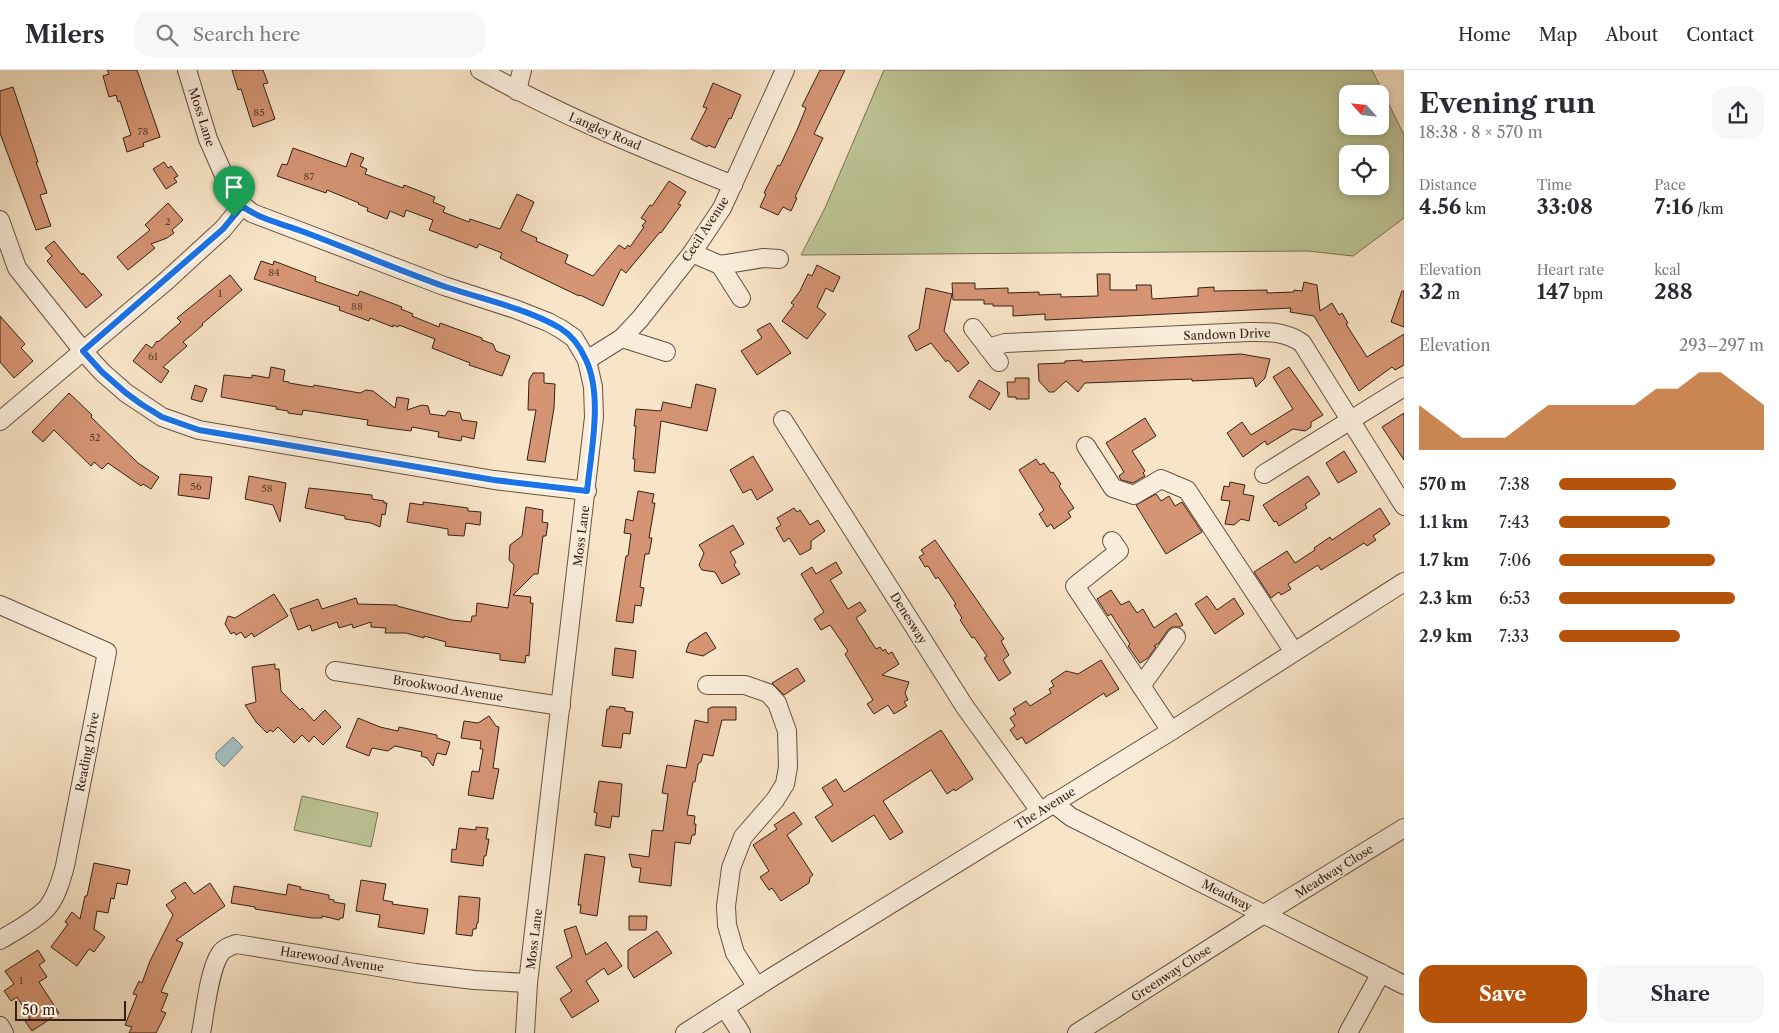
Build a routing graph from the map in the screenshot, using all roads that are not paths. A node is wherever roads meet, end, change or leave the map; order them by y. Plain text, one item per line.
1 (187, 70) edge
2 (480, 70) edge
3 (522, 70) edge
4 (785, 70) edge
5 (517, 91) junction
6 (732, 185) junction
7 (242, 206) junction
8 (0, 220) edge
9 (692, 253) junction
10 (779, 259) dead end
11 (720, 265) junction
12 (741, 298) dead end
13 (973, 328) dead end
14 (622, 338) junction
15 (988, 348) junction
16 (83, 351) junction
17 (666, 352) dead end
18 (587, 360) junction
19 (999, 362) dead end
20 (1404, 387) edge
21 (783, 420) dead end
22 (0, 421) edge
23 (1352, 421) junction
24 (1086, 446) dead end
25 (1264, 474) dead end
26 (587, 491) junction
27 (1404, 506) edge
28 (1112, 541) dead end
29 (1404, 582) edge
30 (0, 605) edge
31 (1176, 637) dead end
32 (1294, 652) junction
33 (335, 671) dead end
34 (707, 685) dead end
35 (1141, 686) junction
36 (561, 706) junction
37 (1171, 731) junction
38 (1047, 807) junction
39 (1404, 828) edge
40 (1264, 914) junction
41 (0, 940) edge
42 (1381, 973) junction
43 (528, 983) junction
44 (1404, 985) edge
45 (757, 987) junction
46 (725, 1008) junction
47 (0, 1026) edge
48 (4, 1033) edge
49 (201, 1033) edge
50 (525, 1033) edge
51 (685, 1033) edge
52 (741, 1033) edge
53 (1077, 1033) edge
54 (1348, 1033) edge

1 - 7 street, Moss Lane
2 - 5 street, Langley Road
3 - 5 street
4 - 6 street, Cecil Avenue
5 - 6 street, Langley Road
6 - 9 street, Cecil Avenue
7 - 16 street
7 - 18 street, Moss Lane
8 - 16 street
9 - 11 street
9 - 14 street, Cecil Avenue
10 - 11 street
11 - 12 street
13 - 15 street
14 - 17 street
14 - 18 street, Cecil Avenue
15 - 19 street
15 - 23 street, Sandown Drive
16 - 22 street
16 - 26 street
18 - 26 street, Moss Lane
20 - 23 street
21 - 38 street, Denesway
23 - 25 street
23 - 27 street, Sandown Drive
24 - 32 street
26 - 36 street, Moss Lane
28 - 35 street
29 - 32 street, The Avenue
30 - 41 street, Reading Drive
31 - 35 street
32 - 37 street, The Avenue
33 - 36 street, Brookwood Avenue
34 - 45 street
35 - 37 street
36 - 43 street, Moss Lane
37 - 38 street, The Avenue
38 - 40 street, Meadway
38 - 45 street, The Avenue
39 - 40 street, Meadway Close
40 - 42 street, Meadway
40 - 53 street, Greenway Close
42 - 44 street, Meadway
42 - 54 street
43 - 49 street, Harewood Avenue
43 - 50 street, Moss Lane
45 - 46 street, The Avenue
46 - 51 street, The Avenue
46 - 52 street
47 - 48 street

